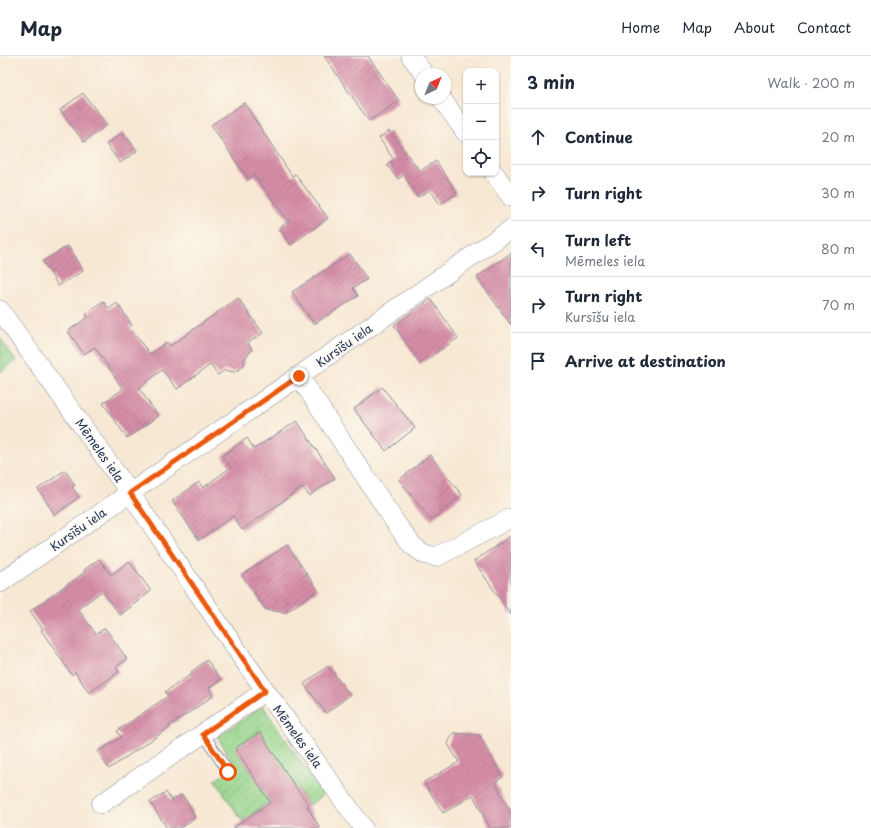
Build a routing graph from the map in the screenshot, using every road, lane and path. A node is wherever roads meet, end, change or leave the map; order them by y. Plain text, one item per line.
1 (411, 56) edge
2 (420, 68) edge
3 (445, 104) edge
4 (463, 129) edge
5 (496, 176) edge
6 (511, 197) edge
7 (511, 229) edge
8 (0, 310) edge
9 (299, 376) junction
10 (130, 493) junction
11 (511, 518) edge
12 (0, 583) edge
13 (265, 691) junction
14 (203, 734) junction
15 (228, 772) dead end
16 (101, 804) dead end
17 (363, 828) edge

1 - 2 street
3 - 4 street
5 - 6 street
7 - 9 street, Kursīšu iela
8 - 10 street, Mēmeles iela
9 - 10 street, Kursīšu iela
9 - 11 street
10 - 12 street, Kursīšu iela
10 - 13 street, Mēmeles iela
13 - 14 street
13 - 17 street, Mēmeles iela
14 - 15 lane
14 - 16 street

